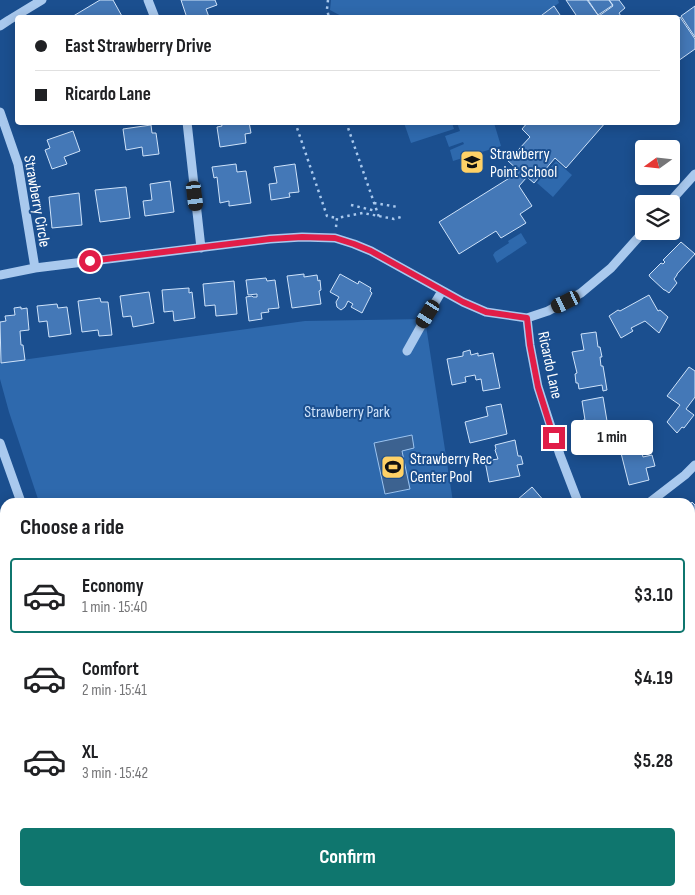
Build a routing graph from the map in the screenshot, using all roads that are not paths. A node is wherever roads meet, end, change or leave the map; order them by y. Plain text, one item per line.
1 (42, 0) edge
2 (148, 0) edge
3 (18, 15) edge
4 (154, 15) edge
5 (15, 17) edge
6 (0, 26) edge
7 (0, 112) edge
8 (186, 125) edge
9 (695, 174) edge
10 (676, 195) edge
11 (636, 240) edge
12 (201, 248) junction
13 (35, 268) junction
14 (0, 275) edge
15 (442, 291) junction
16 (527, 318) junction
17 (407, 351) dead end
18 (0, 443) edge
19 (695, 465) edge
20 (20, 498) edge
21 (576, 498) edge
22 (655, 498) edge

1 - 3 street
2 - 4 street
5 - 6 street
7 - 13 street, Strawberry Circle
8 - 12 street
9 - 10 street
11 - 16 street
12 - 13 street
12 - 15 street
13 - 14 street
15 - 16 street
15 - 17 street
16 - 21 street, Ricardo Lane
18 - 20 street
19 - 22 street

